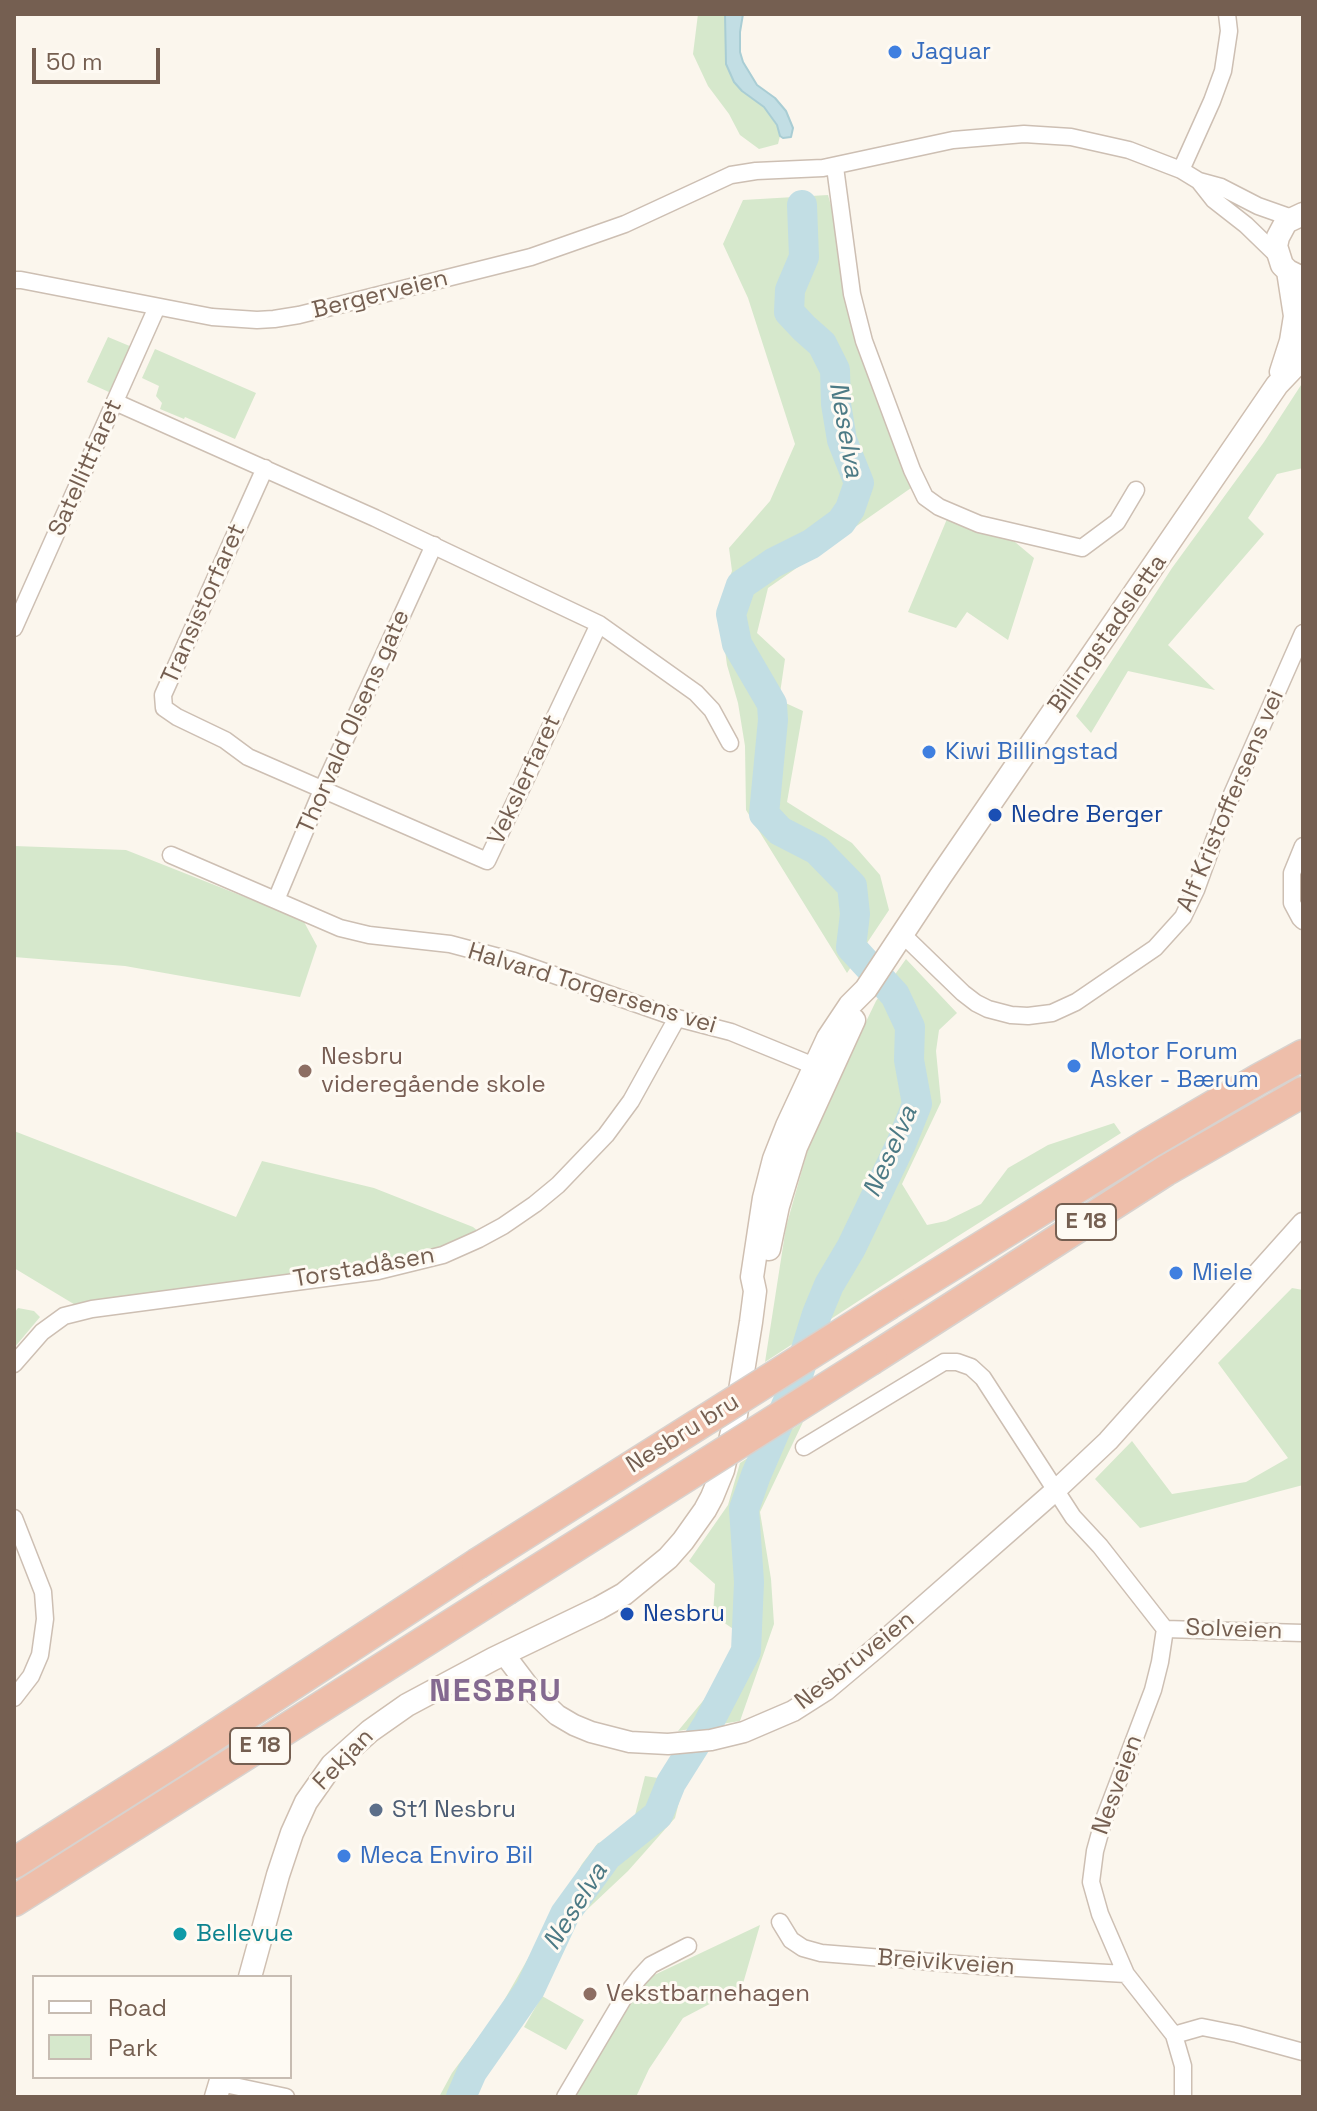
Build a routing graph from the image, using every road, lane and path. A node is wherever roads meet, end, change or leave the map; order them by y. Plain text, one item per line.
1 (1227, 14) edge
2 (829, 168) junction
3 (1181, 170) junction
4 (1199, 181) junction
5 (1298, 216) edge
6 (1290, 268) edge
7 (14, 280) edge
8 (157, 307) junction
9 (1303, 352) edge
10 (1277, 385) junction
11 (115, 402) junction
12 (265, 468) junction
13 (1136, 490) dead end
14 (434, 545) junction
15 (15, 624) edge
16 (599, 624) junction
17 (1303, 633) edge
18 (730, 743) dead end
19 (322, 790) junction
20 (1303, 846) edge
21 (171, 855) dead end
22 (276, 900) junction
23 (1303, 921) edge
24 (902, 934) junction
25 (677, 1018) junction
26 (1303, 1055) edge
27 (822, 1069) junction
28 (1303, 1092) edge
29 (1303, 1223) edge
30 (14, 1364) edge
31 (804, 1447) dead end
32 (1056, 1490) junction
33 (14, 1518) edge
34 (1165, 1629) junction
35 (1303, 1633) edge
36 (504, 1654) junction
37 (14, 1698) edge
38 (14, 1863) edge
39 (14, 1901) edge
40 (780, 1922) dead end
41 (688, 1946) dead end
42 (1126, 1974) junction
43 (251, 1975) edge
44 (1174, 2035) junction
45 (1303, 2052) edge
46 (219, 2086) edge
47 (286, 2097) edge
48 (565, 2097) edge
49 (1183, 2097) edge

1 - 3 street
2 - 3 street
2 - 8 street, Bergerveien
2 - 13 street
3 - 4 street
4 - 5 street
4 - 6 street
5 - 6 main road
6 - 10 main road, Billingstadsletta
7 - 8 street, Bergerveien
8 - 11 street, Satellittfaret
9 - 10 main road, Billingstadsletta
10 - 24 main road, Billingstadsletta
11 - 12 street
11 - 15 street, Satellittfaret
12 - 14 street
12 - 19 street, Transistorfaret
14 - 16 street
14 - 19 street, Thorvald Olsens gate
16 - 18 street
16 - 19 street, Vekslerfaret
17 - 24 street, Alf Kristoffersens vei
19 - 22 street, Thorvald Olsens gate
20 - 23 street
21 - 22 street, Halvard Torgersens vei
22 - 25 street, Halvard Torgersens vei
24 - 27 main road, Billingstadsletta
25 - 27 street, Halvard Torgersens vei
25 - 30 street, Torstadåsen
26 - 38 highway, Nesbru bru / E 18, bridge
27 - 36 main road
28 - 39 highway, Nesbru bru / E 18, bridge
29 - 32 street, Nesbruveien
31 - 32 street
32 - 34 street
32 - 36 street, Nesbruveien
33 - 37 street
34 - 35 street, Solveien
34 - 42 street, Nesveien
36 - 43 main road, Fekjan
40 - 42 street, Breivikveien
41 - 48 street
42 - 44 street, Nesveien
44 - 45 street
44 - 49 street, Nesveien
46 - 47 street

